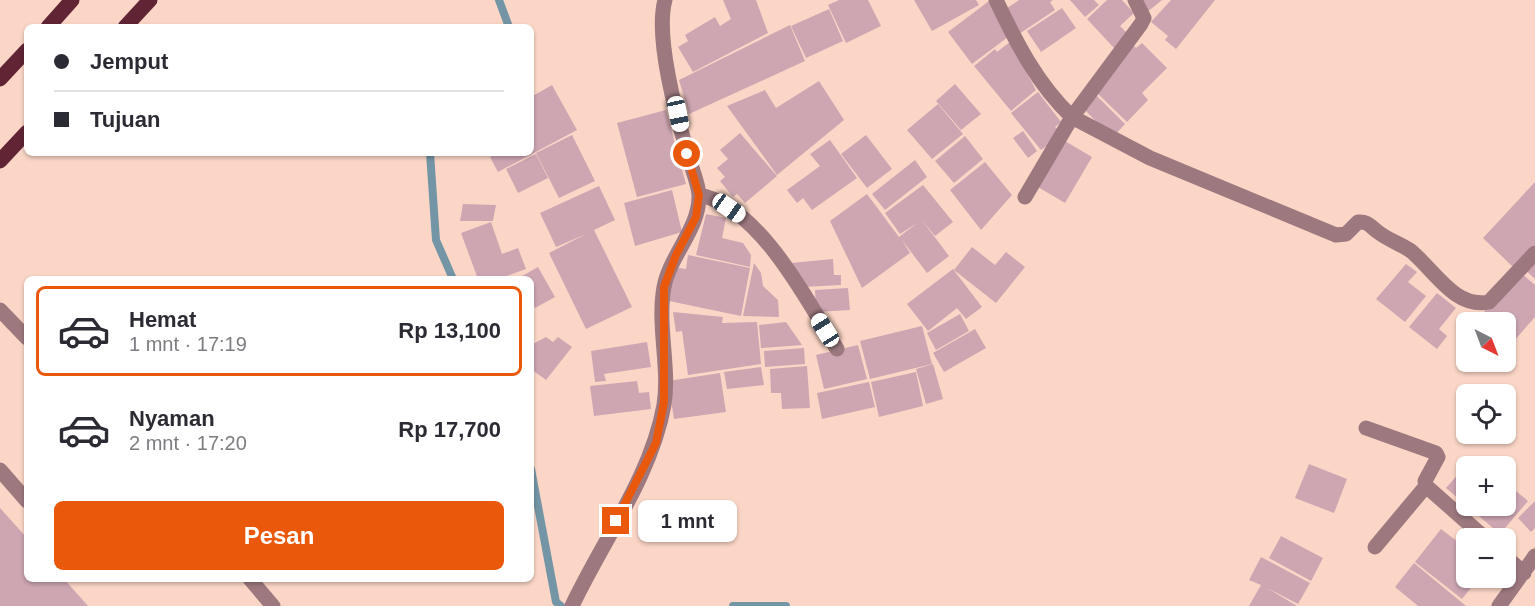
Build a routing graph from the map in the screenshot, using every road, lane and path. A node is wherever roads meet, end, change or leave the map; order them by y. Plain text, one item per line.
1 (72, 0) edge
2 (150, 0) edge
3 (665, 0) edge
4 (996, 0) edge
5 (1135, 0) edge
6 (51, 24) edge
7 (128, 24) edge
8 (24, 53) edge
9 (0, 79) edge
10 (1072, 117) junction
11 (24, 135) edge
12 (0, 161) edge
13 (699, 195) junction
14 (1025, 197) dead end
15 (1535, 253) edge
16 (0, 310) edge
17 (24, 335) edge
18 (837, 349) dead end
19 (1366, 428) dead end
20 (0, 470) edge
21 (1426, 486) junction
22 (24, 498) edge
23 (1474, 528) edge
24 (1375, 547) dead end
25 (1535, 556) edge
26 (1516, 566) edge
27 (1524, 573) junction
28 (253, 582) edge
29 (574, 602) edge
30 (273, 606) edge
31 (1499, 606) edge

1 - 6 main road
2 - 7 main road
3 - 13 street
4 - 10 street
5 - 10 street
8 - 9 main road
10 - 14 street
10 - 15 street
11 - 12 main road
13 - 18 street
13 - 29 street
16 - 17 street
19 - 21 street
20 - 22 street
21 - 23 street
21 - 24 street
25 - 27 street
26 - 27 street
27 - 31 street
28 - 30 street

